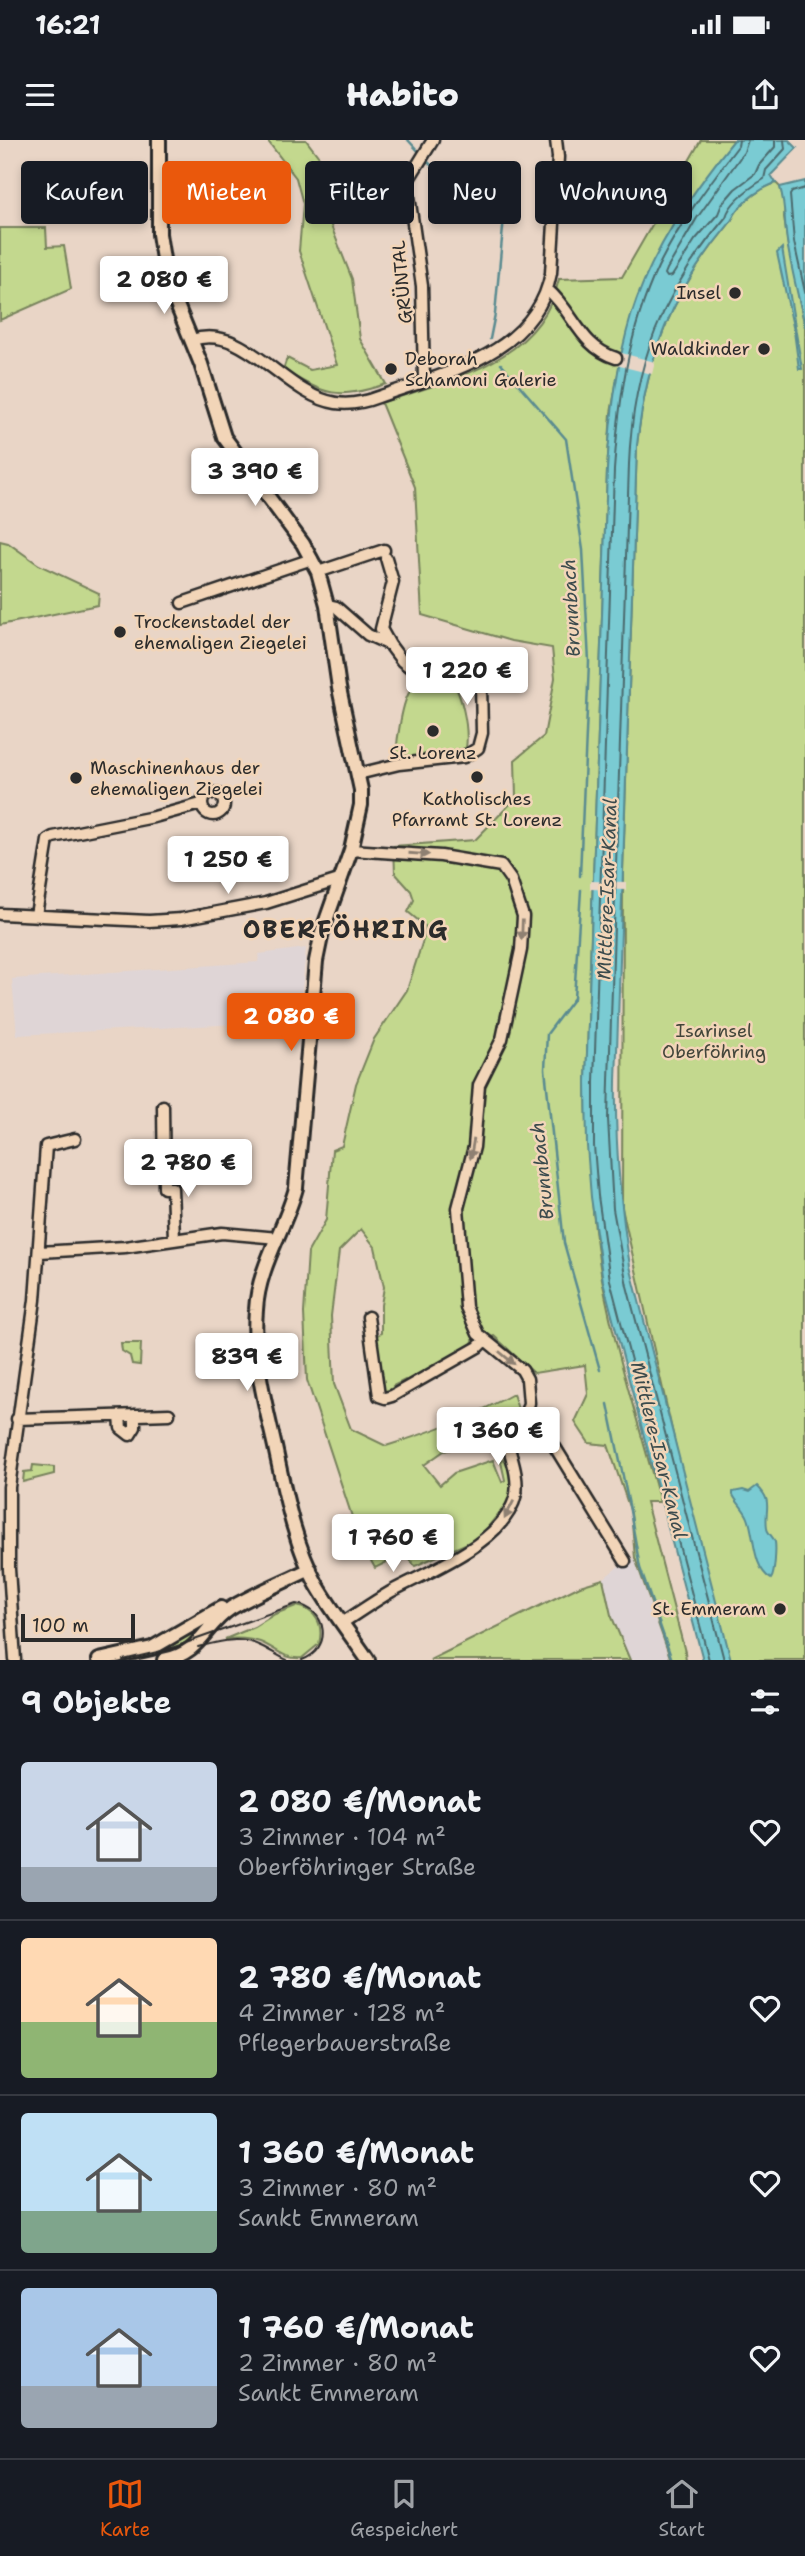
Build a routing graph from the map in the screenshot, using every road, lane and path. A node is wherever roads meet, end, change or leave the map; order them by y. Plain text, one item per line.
1 (159, 140) edge
2 (433, 140) edge
3 (556, 140) edge
4 (414, 170) edge
5 (413, 224) edge
6 (548, 290) junction
7 (192, 340) junction
8 (615, 358) dead end
9 (424, 380) junction
10 (312, 559) junction
11 (318, 572) junction
12 (182, 603) dead end
13 (327, 606) junction
14 (390, 645) junction
15 (358, 774) junction
16 (201, 804) dead end
17 (351, 850) junction
18 (339, 880) junction
19 (0, 914) edge
20 (36, 915) junction
21 (163, 1106) dead end
22 (75, 1139) dead end
23 (174, 1238) junction
24 (278, 1238) junction
25 (40, 1252) junction
26 (368, 1317) dead end
27 (485, 1340) junction
28 (169, 1414) dead end
29 (135, 1415) junction
30 (120, 1416) junction
31 (525, 1416) junction
32 (17, 1419) junction
33 (625, 1561) dead end
34 (310, 1569) junction
35 (232, 1608) junction
36 (186, 1623) junction
37 (342, 1623) junction
38 (202, 1638) junction
39 (15, 1660) edge
40 (99, 1660) edge
41 (164, 1660) edge
42 (368, 1660) edge

1 - 7 main road
2 - 4 street
3 - 6 street
5 - 9 street, GRÜNTAL
6 - 8 street
6 - 9 street
7 - 9 street
7 - 10 main road
10 - 11 main road
10 - 12 street
11 - 13 main road
11 - 14 street
13 - 14 street
13 - 15 main road
14 - 15 street
15 - 17 main road
16 - 20 street
17 - 18 main road
17 -> 27 street
18 - 20 street
18 - 24 main road
19 - 20 street
21 - 23 street
22 - 25 street
23 - 24 street
23 - 25 street
24 - 34 main road
25 - 32 street
26 - 27 street
27 -> 31 street
28 - 29 street
29 - 30 street
29 - 30 street
30 - 32 street
31 - 33 street
31 -> 37 street
32 - 39 street
34 - 35 main road
34 - 37 main road
35 - 36 main road
35 - 38 main road
36 - 38 main road
36 - 40 main road
37 - 42 main road
38 - 41 main road

